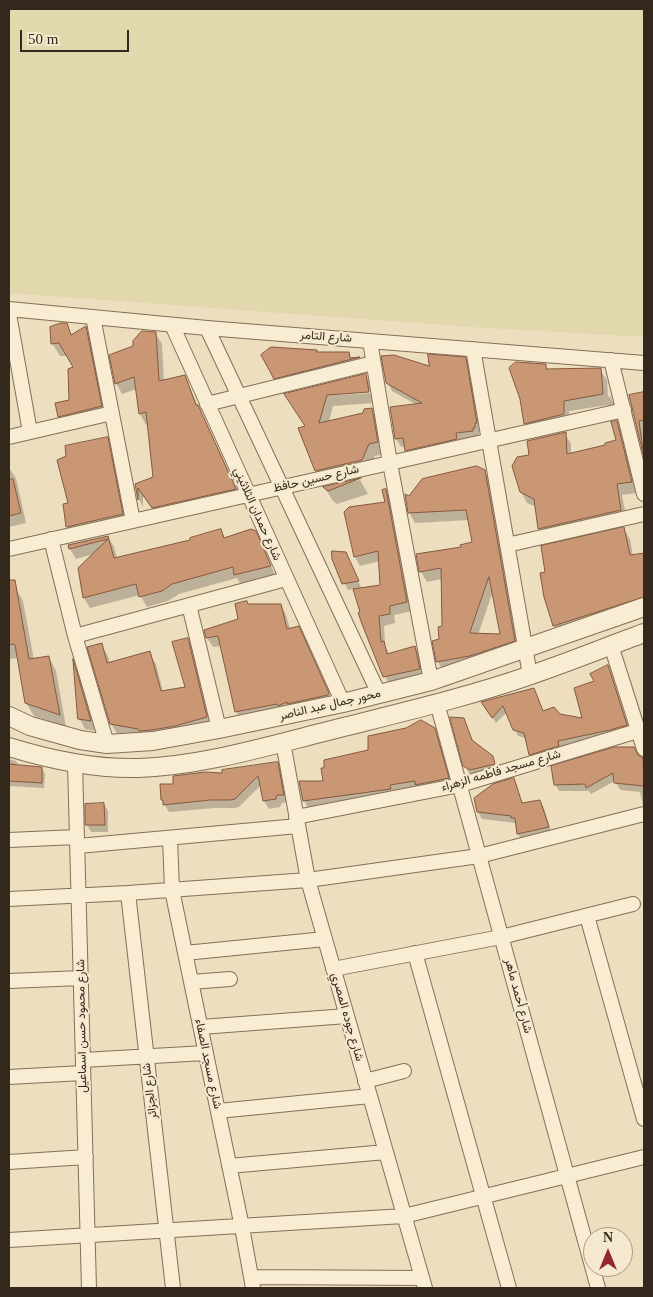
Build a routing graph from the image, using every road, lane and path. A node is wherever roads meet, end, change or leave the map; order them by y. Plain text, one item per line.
1 (9, 309) edge
2 (9, 314) edge
3 (93, 317) junction
4 (172, 325) junction
5 (207, 328) junction
6 (370, 341) junction
7 (473, 349) junction
8 (612, 360) junction
9 (373, 363) junction
10 (644, 363) edge
11 (14, 372) edge
12 (239, 396) junction
13 (207, 404) junction
14 (624, 410) junction
15 (112, 413) junction
16 (30, 432) junction
17 (9, 437) edge
18 (489, 440) junction
19 (390, 463) junction
20 (281, 487) junction
21 (644, 494) edge
22 (248, 495) junction
23 (644, 514) edge
24 (133, 521) junction
25 (51, 539) junction
26 (507, 545) junction
27 (9, 549) edge
28 (286, 579) junction
29 (189, 605) junction
30 (644, 606) edge
31 (644, 633) edge
32 (75, 636) junction
33 (611, 645) junction
34 (526, 648) junction
35 (530, 675) junction
36 (431, 681) junction
37 (379, 694) junction
38 (343, 702) junction
39 (437, 703) junction
40 (9, 716) edge
41 (220, 729) junction
42 (642, 730) edge
43 (283, 742) junction
44 (107, 744) junction
45 (9, 747) edge
46 (644, 749) edge
47 (75, 764) junction
48 (460, 785) junction
49 (644, 814) edge
50 (297, 821) junction
51 (170, 838) junction
52 (9, 840) edge
53 (77, 842) junction
54 (479, 856) junction
55 (308, 880) junction
56 (172, 890) junction
57 (128, 893) junction
58 (79, 896) junction
59 (9, 899) edge
60 (633, 904) dead end
61 (587, 916) junction
62 (501, 937) junction
63 (325, 939) junction
64 (185, 953) junction
65 (415, 953) junction
66 (333, 969) junction
67 (81, 978) junction
68 (230, 979) dead end
69 (9, 981) edge
70 (191, 982) junction
71 (347, 1016) junction
72 (200, 1027) junction
73 (205, 1053) junction
74 (146, 1056) junction
75 (83, 1066) junction
76 (404, 1071) dead end
77 (9, 1077) edge
78 (365, 1081) junction
79 (370, 1096) junction
80 (218, 1111) junction
81 (644, 1119) edge
82 (386, 1152) junction
83 (86, 1157) junction
84 (644, 1158) edge
85 (9, 1162) edge
86 (229, 1166) junction
87 (567, 1175) junction
88 (483, 1196) junction
89 (404, 1216) junction
90 (242, 1227) junction
91 (166, 1231) junction
92 (88, 1236) junction
93 (9, 1240) edge
94 (252, 1283) edge
95 (423, 1283) edge
96 (89, 1288) edge
97 (173, 1288) edge
98 (509, 1288) edge
99 (598, 1288) edge

1 - 3 street, شارع التامر
2 - 11 street
3 - 4 street, شارع التامر
3 - 15 street
4 - 5 street, شارع التامر
4 - 13 street, شارع حمدان الثلاثيني
5 - 6 street, شارع التامر
5 - 12 street
6 - 7 street, شارع التامر
6 - 9 street
7 - 8 street, شارع التامر
7 - 18 street
8 - 10 street, شارع التامر
8 - 14 street
9 - 12 street
9 - 19 street
11 - 16 street
12 - 13 street
12 - 20 street
13 - 22 street, شارع حمدان الثلاثيني
14 - 18 street, شارع حسين حافظ
14 - 21 street
15 - 16 street
15 - 24 street
16 - 17 street
18 - 19 street, شارع حسين حافظ
18 - 26 street
19 - 20 street, شارع حسين حافظ
19 - 36 street
20 - 22 street, شارع حسين حافظ
20 - 37 street
22 - 24 street, شارع حسين حافظ
22 - 28 street, شارع حمدان الثلاثيني
23 - 26 street
24 - 25 street, شارع حسين حافظ
25 - 27 street, شارع حسين حافظ
25 - 32 street
26 - 34 street
28 - 29 street
28 - 38 street, شارع حمدان الثلاثيني
29 - 32 street
29 - 41 street
30 - 34 street, محور جمال عبد الناصر
31 - 33 street, محور جمال عبد الناصر
32 - 44 street
33 - 35 street, محور جمال عبد الناصر
33 - 42 street
34 - 35 street
34 - 36 street, محور جمال عبد الناصر
35 - 39 street, محور جمال عبد الناصر
36 - 37 street, محور جمال عبد الناصر
37 - 38 street, محور جمال عبد الناصر
38 - 41 street, محور جمال عبد الناصر
39 - 43 street, محور جمال عبد الناصر
39 - 48 street, شارع أحمد ماهر
40 - 44 street, محور جمال عبد الناصر
41 - 44 street, محور جمال عبد الناصر
42 - 46 street
42 - 48 street, شارع مسجد فاطمه الزهراء
43 - 47 street, محور جمال عبد الناصر
43 - 50 street, شارع جوده المصري
45 - 47 street, محور جمال عبد الناصر
47 - 53 street, شارع محمود حسن اسماعيل
48 - 50 street, شارع مسجد فاطمه الزهراء
48 - 54 street, شارع أحمد ماهر
49 - 54 street
50 - 51 street, شارع مسجد فاطمه الزهراء
50 - 55 street, شارع جوده المصري
51 - 53 street, شارع مسجد فاطمه الزهراء
51 - 56 street, شارع مسجد الصفاء
52 - 53 street, شارع مسجد فاطمه الزهراء
53 - 58 street, شارع محمود حسن اسماعيل
54 - 55 street
54 - 62 street, شارع أحمد ماهر
55 - 56 street
55 - 63 street, شارع جوده المصري
56 - 57 street
56 - 64 street, شارع مسجد الصفاء
57 - 58 street
57 - 74 street, شارع الجزائر
58 - 59 street
58 - 67 street, شارع محمود حسن اسماعيل
60 - 61 street
61 - 62 street
61 - 81 street
62 - 65 street
62 - 87 street, شارع أحمد ماهر
63 - 64 street
63 - 66 street, شارع جوده المصري
64 - 70 street, شارع مسجد الصفاء
65 - 66 street
65 - 88 street
66 - 71 street, شارع جوده المصري
67 - 69 street
67 - 75 street, شارع محمود حسن اسماعيل
68 - 70 street
70 - 72 street, شارع مسجد الصفاء
71 - 72 street
71 - 78 street, شارع جوده المصري
72 - 73 street, شارع مسجد الصفاء
73 - 74 street
73 - 80 street, شارع مسجد الصفاء
74 - 75 street
74 - 91 street, شارع الجزائر
75 - 77 street
75 - 83 street, شارع محمود حسن اسماعيل
76 - 78 street
78 - 79 street, شارع جوده المصري
79 - 80 street
79 - 82 street, شارع جوده المصري
80 - 86 street, شارع مسجد الصفاء
82 - 86 street
82 - 89 street, شارع جوده المصري
83 - 85 street
83 - 92 street, شارع محمود حسن اسماعيل
84 - 87 street
86 - 90 street, شارع مسجد الصفاء
87 - 88 street
87 - 99 street, شارع أحمد ماهر
88 - 89 street
88 - 98 street
89 - 90 street
89 - 95 street, شارع جوده المصري
90 - 91 street
90 - 94 street, شارع مسجد الصفاء
91 - 92 street
91 - 97 street, شارع الجزائر
92 - 93 street
92 - 96 street, شارع محمود حسن اسماعيل
94 - 95 street

